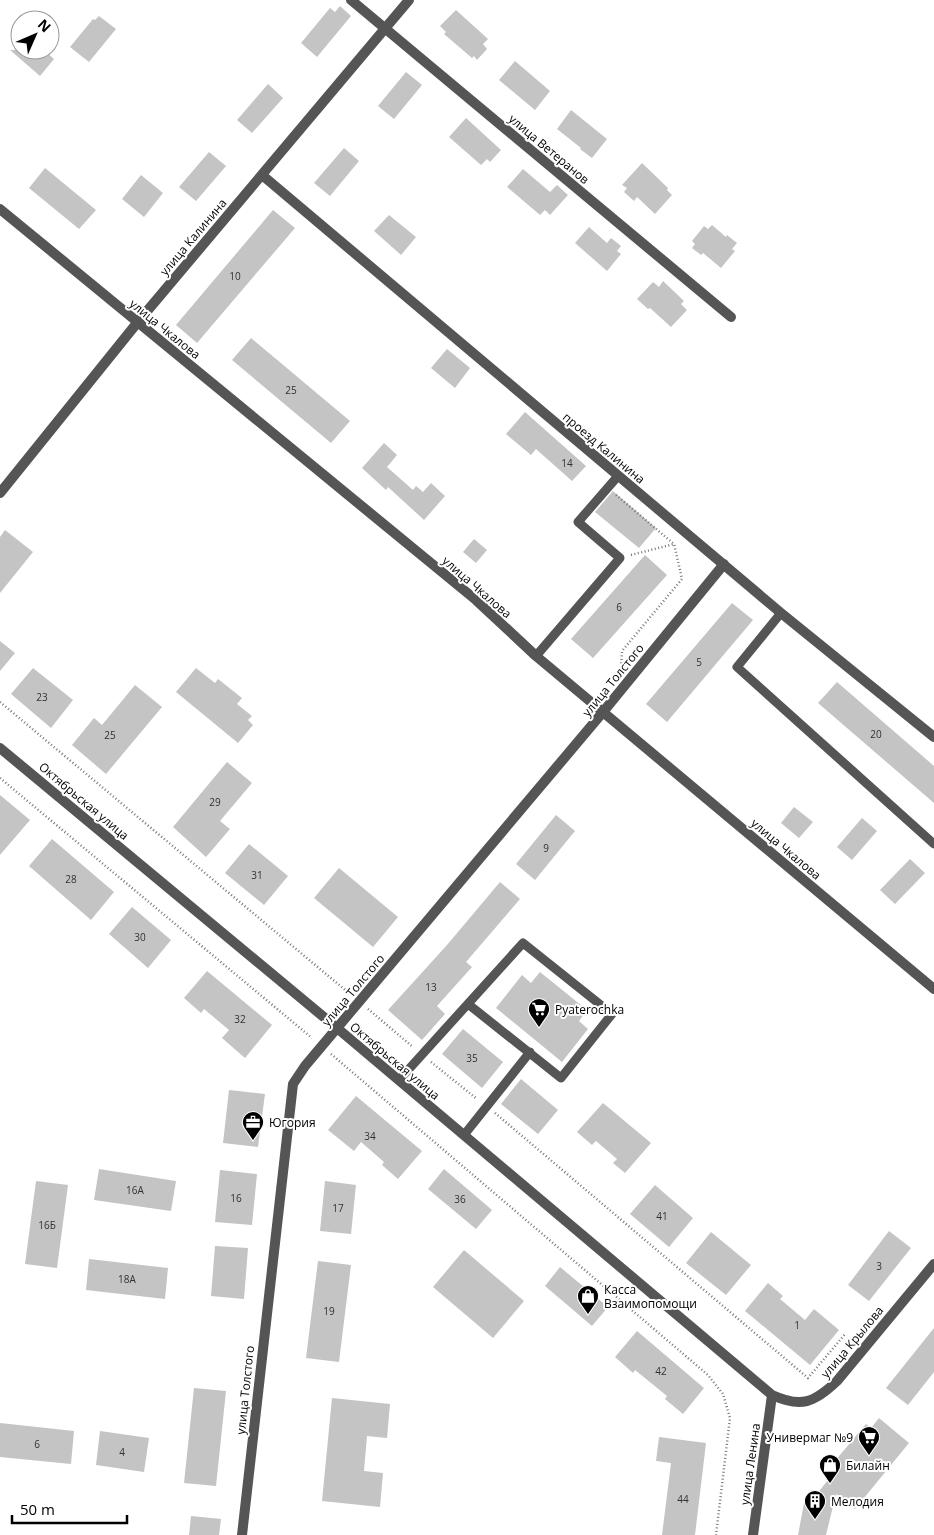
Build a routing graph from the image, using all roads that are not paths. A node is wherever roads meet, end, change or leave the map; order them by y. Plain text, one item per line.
1 (351, 0) edge
2 (409, 0) edge
3 (385, 29) junction
4 (262, 175) junction
5 (0, 209) edge
6 (731, 317) dead end
7 (137, 323) junction
8 (618, 476) junction
9 (0, 493) edge
10 (724, 564) junction
11 (781, 613) junction
12 (536, 656) junction
13 (603, 712) junction
14 (934, 737) edge
15 (0, 748) edge
16 (934, 844) edge
17 (934, 989) edge
18 (468, 1004) junction
19 (337, 1028) junction
20 (530, 1052) junction
21 (399, 1080) junction
22 (464, 1134) junction
23 (934, 1264) edge
24 (772, 1395) junction
25 (242, 1535) edge
26 (753, 1535) edge

1 - 3 street, улица Ветеранов
2 - 3 street, улица Калинина
3 - 4 street, улица Калинина
3 - 6 street, улица Ветеранов
4 - 7 street, улица Калинина
4 - 8 street, проезд Калинина
5 - 7 street, улица Чкалова
7 - 9 street, улица Калинина
7 - 12 street, улица Чкалова
8 - 10 street, проезд Калинина
8 - 12 lane
10 - 11 street, проезд Калинина
10 - 13 street, улица Толстого
11 - 14 street, проезд Калинина
11 - 16 lane
12 - 13 street, улица Чкалова
13 - 17 street, улица Чкалова
13 - 19 street, улица Толстого
15 - 19 street, Октябрьская улица
18 - 20 lane
18 - 20 lane
18 - 21 lane
19 - 21 street, Октябрьская улица
19 - 25 street, улица Толстого
20 - 22 lane
21 - 22 street, Октябрьская улица
22 - 24 street, Октябрьская улица
23 - 24 street, улица Крылова
24 - 26 street, улица Ленина

